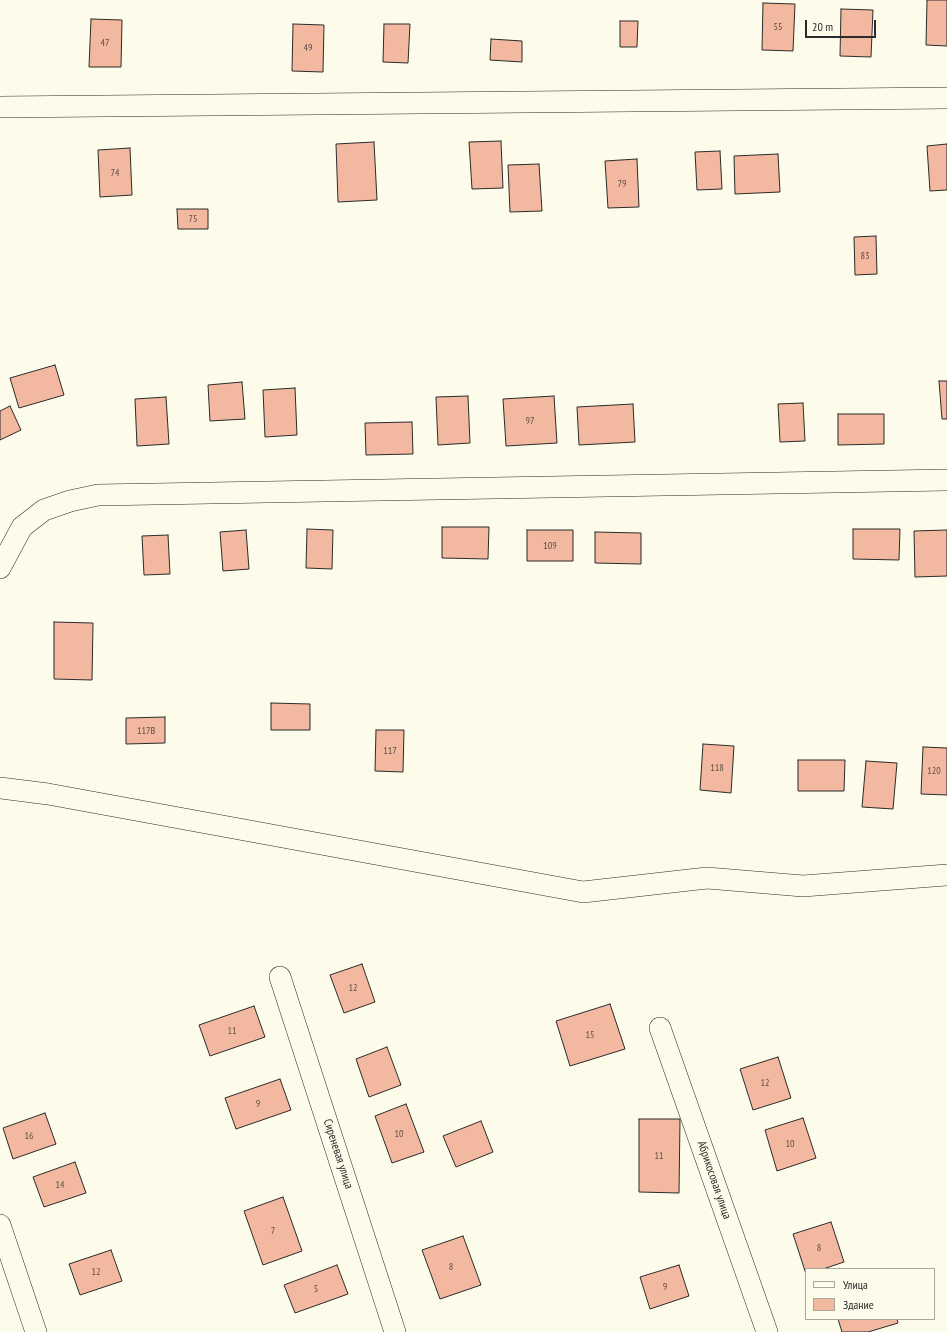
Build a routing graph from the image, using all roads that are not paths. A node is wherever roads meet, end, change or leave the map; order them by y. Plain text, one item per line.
1 (947, 98) edge
2 (0, 107) edge
3 (947, 480) edge
4 (0, 568) edge
5 (0, 788) edge
6 (947, 875) edge
7 (280, 977) dead end
8 (660, 1028) dead end
9 (0, 1225) edge
10 (36, 1332) edge
11 (395, 1332) edge
12 (767, 1332) edge

1 - 2 street
3 - 4 street
5 - 6 street
7 - 11 street, Сиреневая улица
8 - 12 street, Абрикосовая улица
9 - 10 street

